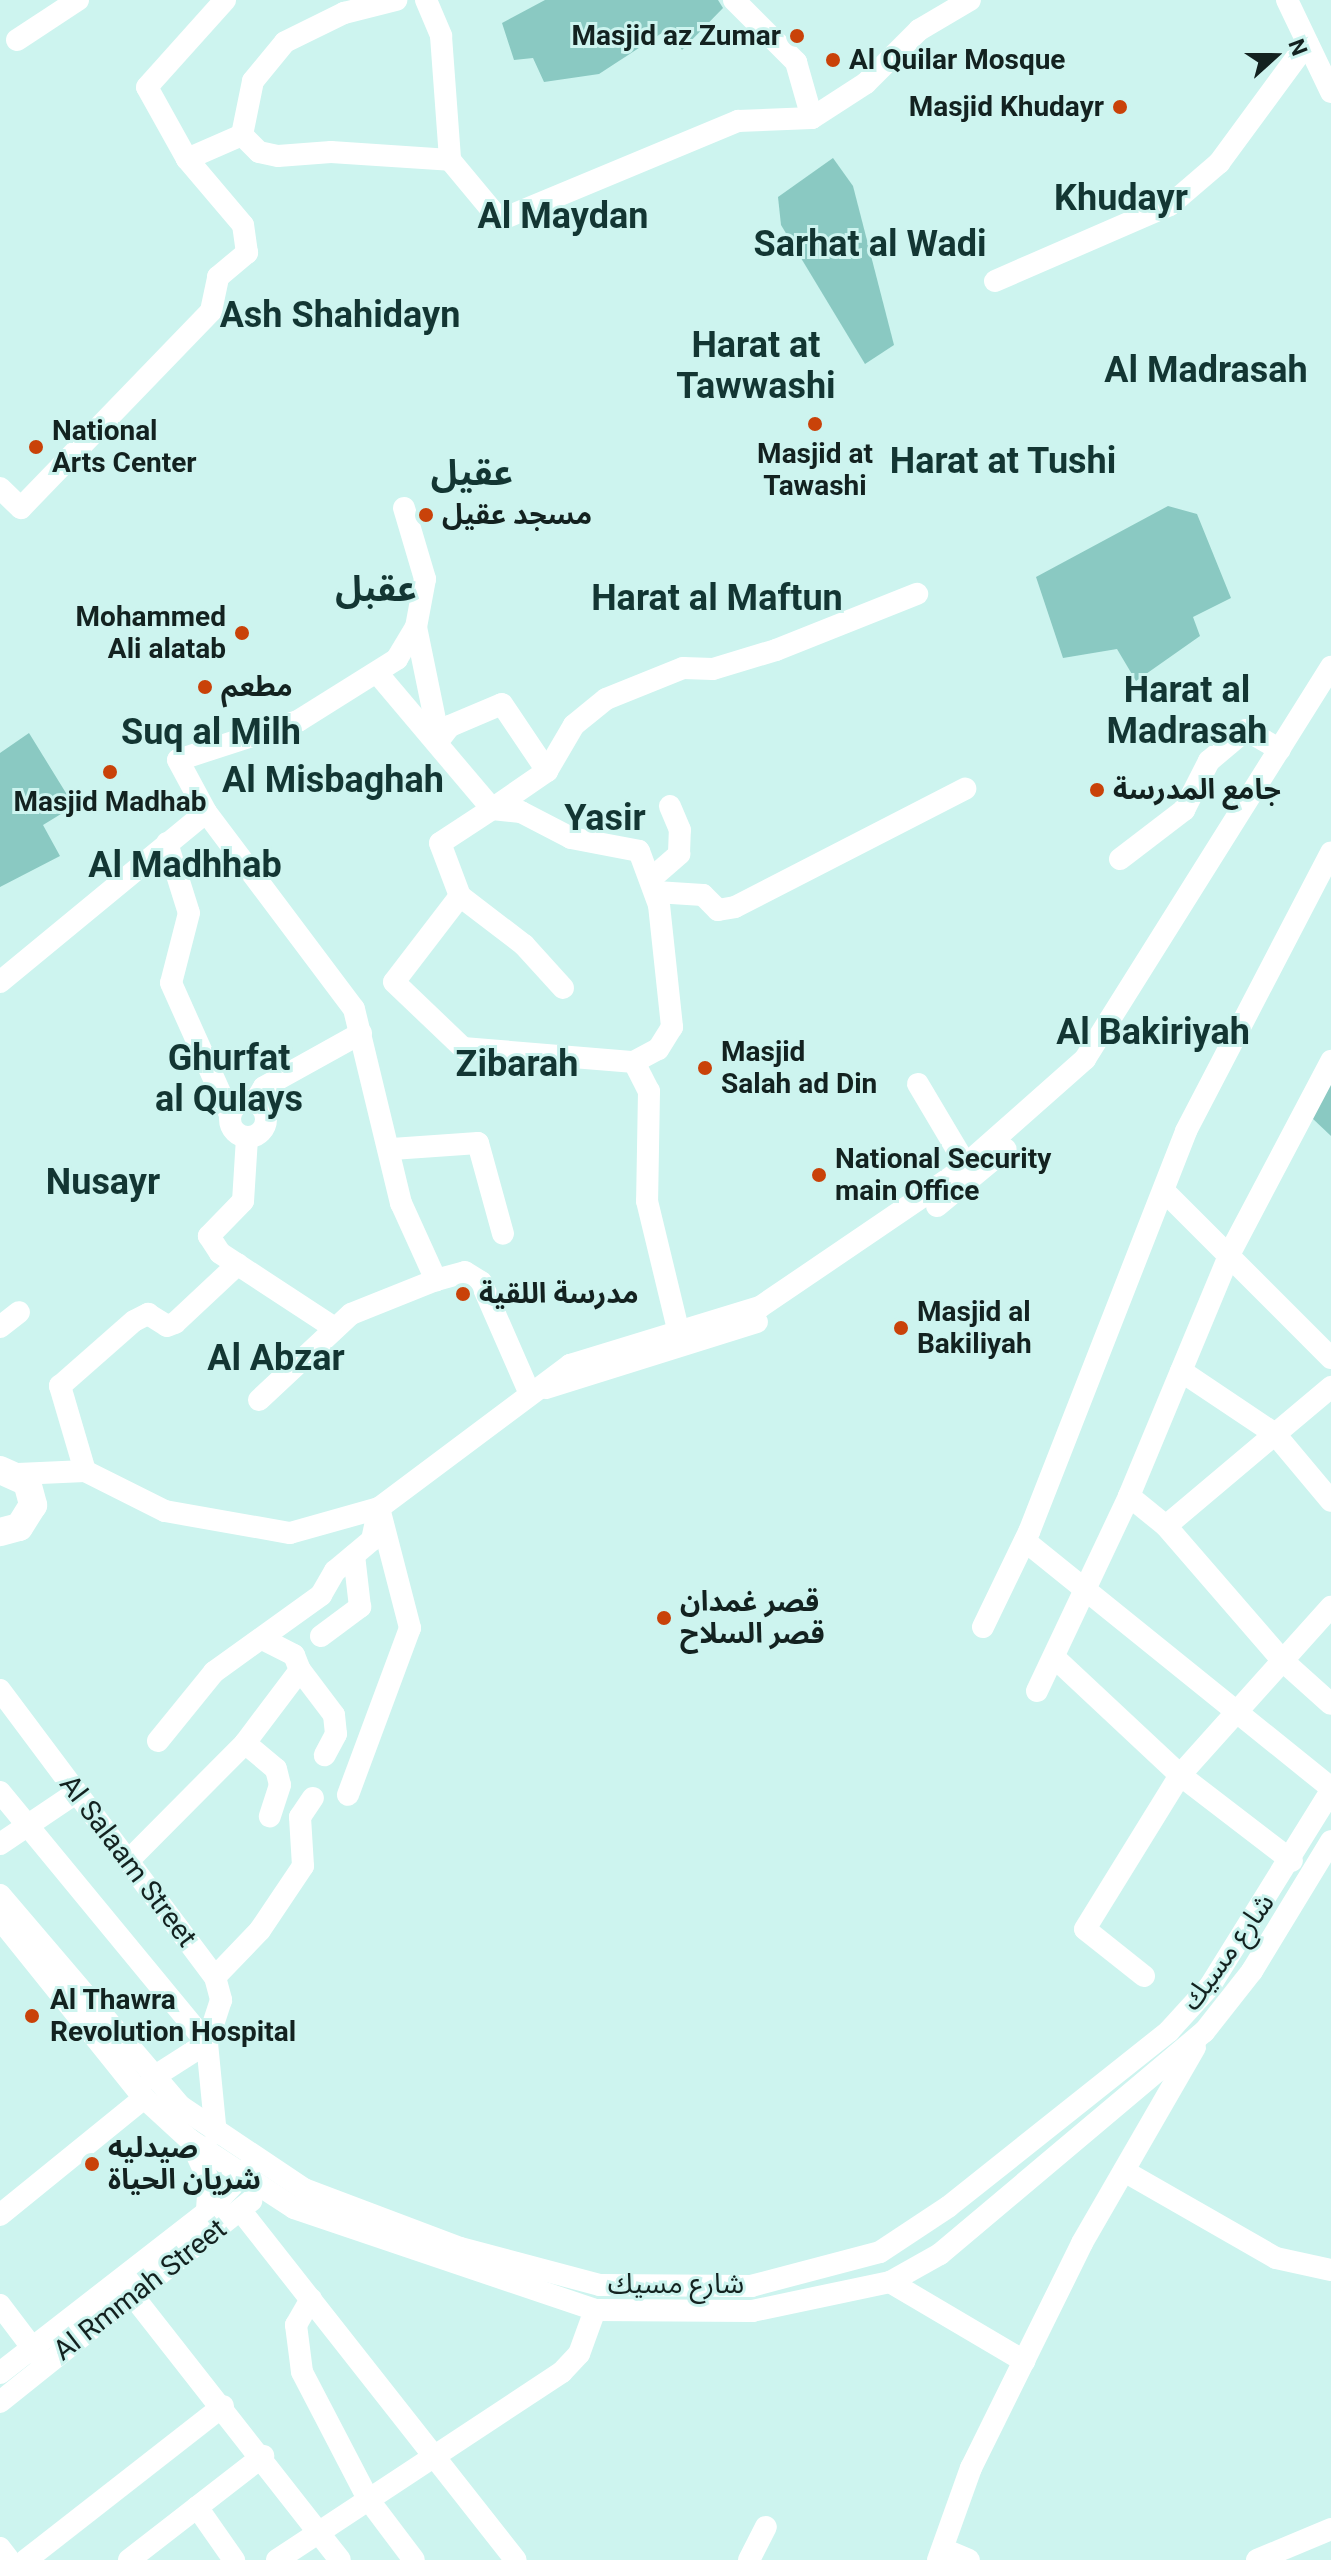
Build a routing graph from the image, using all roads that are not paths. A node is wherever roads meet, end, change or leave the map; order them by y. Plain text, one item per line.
1 (78, 0) edge
2 (225, 0) edge
3 (396, 0) edge
4 (426, 0) edge
5 (734, 0) edge
6 (970, 0) edge
7 (1287, 0) edge
8 (17, 40) dead end
9 (1307, 43) junction
10 (1331, 92) edge
11 (812, 118) junction
12 (242, 135) junction
13 (187, 159) junction
14 (450, 160) junction
15 (995, 281) dead end
16 (0, 488) edge
17 (404, 508) dead end
18 (917, 594) dead end
19 (416, 627) junction
20 (1331, 667) edge
21 (378, 674) junction
22 (439, 740) junction
23 (1280, 750) junction
24 (547, 771) junction
25 (965, 789) dead end
26 (670, 806) dead end
27 (492, 809) junction
28 (206, 812) junction
29 (167, 843) junction
30 (1331, 853) edge
31 (1120, 859) dead end
32 (654, 884) junction
33 (460, 896) junction
34 (0, 982) edge
35 (563, 988) dead end
36 (361, 1033) junction
37 (1331, 1061) edge
38 (634, 1062) junction
39 (918, 1084) dead end
40 (1056, 1085) junction
41 (255, 1102) junction
42 (230, 1115) junction
43 (247, 1138) junction
44 (392, 1149) junction
45 (966, 1165) junction
46 (1164, 1191) junction
47 (503, 1234) dead end
48 (1231, 1251) junction
49 (238, 1264) junction
50 (436, 1280) junction
51 (19, 1312) dead end
52 (0, 1327) edge
53 (333, 1327) junction
54 (678, 1329) junction
55 (1331, 1358) edge
56 (1181, 1371) junction
57 (1331, 1387) edge
58 (529, 1392) junction
59 (259, 1400) dead end
60 (1275, 1434) junction
61 (75, 1470) junction
62 (5, 1471) edge
63 (1129, 1496) junction
64 (1331, 1501) edge
65 (33, 1505) junction
66 (379, 1508) junction
67 (1166, 1526) junction
68 (1, 1533) edge
69 (1025, 1541) junction
70 (354, 1555) junction
71 (1085, 1596) junction
72 (1331, 1607) edge
73 (983, 1627) dead end
74 (321, 1636) dead end
75 (263, 1639) junction
76 (1056, 1659) junction
77 (1283, 1661) junction
78 (300, 1670) junction
79 (0, 1690) edge
80 (1037, 1691) dead end
81 (1331, 1704) edge
82 (1235, 1715) junction
83 (158, 1741) dead end
84 (245, 1743) junction
85 (325, 1755) dead end
86 (1180, 1775) junction
87 (1331, 1790) edge
88 (0, 1792) edge
89 (76, 1793) junction
90 (348, 1795) dead end
91 (313, 1798) dead end
92 (270, 1816) dead end
93 (25, 1824) junction
94 (1331, 1841) edge
95 (0, 1844) edge
96 (129, 1860) junction
97 (1292, 1861) junction
98 (0, 1895) edge
99 (0, 1919) edge
100 (1144, 1976) dead end
101 (215, 1977) junction
102 (1204, 2032) junction
103 (207, 2043) junction
104 (148, 2088) junction
105 (216, 2134) junction
106 (190, 2140) junction
107 (1124, 2171) junction
108 (258, 2174) junction
109 (241, 2211) junction
110 (207, 2212) junction
111 (0, 2215) edge
112 (1331, 2270) edge
113 (890, 2282) junction
114 (133, 2296) junction
115 (311, 2299) junction
116 (0, 2305) edge
117 (595, 2310) junction
118 (31, 2347) junction
119 (1024, 2361) junction
120 (45, 2365) junction
121 (0, 2373) edge
122 (0, 2402) edge
123 (223, 2406) junction
124 (435, 2453) junction
125 (263, 2456) junction
126 (368, 2499) junction
127 (197, 2507) junction
128 (766, 2527) dead end
129 (1331, 2529) edge
130 (318, 2532) junction
131 (0, 2548) edge
132 (941, 2554) edge
133 (9, 2560) edge
134 (26, 2560) edge
135 (129, 2560) edge
136 (234, 2560) edge
137 (277, 2560) edge
138 (340, 2560) edge
139 (414, 2560) edge
140 (516, 2560) edge
141 (749, 2560) edge
142 (969, 2560) edge
143 (1257, 2560) edge

1 - 8 street
2 - 13 street
3 - 12 street
4 - 14 street
5 - 11 street
6 - 11 street
7 - 9 street
9 - 10 street
9 - 15 street
11 - 14 street
12 - 13 street
12 - 14 street
13 - 16 street
17 - 19 street
18 - 24 street
19 - 21 street
19 - 22 street
20 - 23 street
21 - 22 street
21 - 28 street
22 - 24 street
22 - 27 street
23 - 31 street
23 - 40 street
24 - 27 street
25 - 32 street
26 - 32 street
27 - 32 street
27 - 33 street
28 - 29 street
28 - 36 street
29 - 34 street
29 - 42 street
30 - 46 street
32 - 38 street
33 - 35 street
33 - 38 street
36 - 41 street
36 - 44 street
37 - 48 street
38 - 54 street
39 - 45 street
40 - 45 street
40 - 58 street
41 - 42 street
41 - 43 street
42 - 43 street
43 - 49 street
44 - 47 street
44 - 50 street
45 - 54 street
46 - 48 street
46 - 69 street
48 - 55 street
48 - 56 street
49 - 53 street
49 - 61 street
50 - 53 street
50 - 58 street
51 - 52 street
53 - 59 street
54 - 58 street
56 - 60 street
56 - 63 street
57 - 60 street
58 - 66 street
60 - 64 street
60 - 67 street
61 - 62 street
61 - 65 street
61 - 66 street
62 - 65 main road
63 - 67 street
63 - 71 street
65 - 68 main road
66 - 70 street
66 - 90 street
67 - 77 street
69 - 71 street
69 - 73 street
70 - 74 street
70 - 75 street
71 - 76 street
71 - 82 street
72 - 77 street
75 - 78 street
75 - 83 street
76 - 80 street
76 - 86 street
77 - 81 street
77 - 82 street
78 - 84 street
78 - 85 street
79 - 89 street, Al Salaam Street
82 - 86 street
82 - 87 street
84 - 92 street
84 - 96 street
86 - 97 street
86 - 100 street
87 - 97 street, شارع مسيك
88 - 93 street
89 - 93 street
89 - 96 street, Al Salaam Street
91 - 101 street
93 - 95 street
93 - 103 street
94 - 102 street, شارع مسيك
96 - 101 street, Al Salaam Street
97 - 108 street, شارع مسيك
98 - 104 street, شارع مسيك
99 - 104 street, شارع مسيك
101 - 103 street, Al Salaam Street
102 - 107 street
102 - 113 street, شارع مسيك
103 - 104 street
103 - 105 street
104 - 105 street, شارع مسيك
104 - 106 street, شارع مسيك
104 - 111 street
105 - 108 street, شارع مسيك
106 - 108 street, شارع مسيك
106 - 110 street
107 - 112 street
107 - 119 street
108 - 109 street, Al Rmmah Street
108 - 110 street, Al Rmmah Street
108 - 117 street, شارع مسيك
109 - 114 street, Al Rmmah Street
109 - 115 street
110 - 118 street, Al Rmmah Street
113 - 117 street, شارع مسيك
113 - 119 street
114 - 120 street, Al Rmmah Street
114 - 123 street
115 - 124 street
115 - 126 street
116 - 118 street
117 - 124 street
118 - 120 street
118 - 121 street, Al Rmmah Street
119 - 132 street
120 - 122 street, Al Rmmah Street
123 - 125 street
123 - 134 street
124 - 126 street
124 - 140 street
125 - 127 street
125 - 130 street
126 - 130 street
126 - 139 street
127 - 135 street
127 - 136 street
128 - 141 street
129 - 143 street
130 - 137 street
130 - 138 street
131 - 133 street
132 - 142 street

